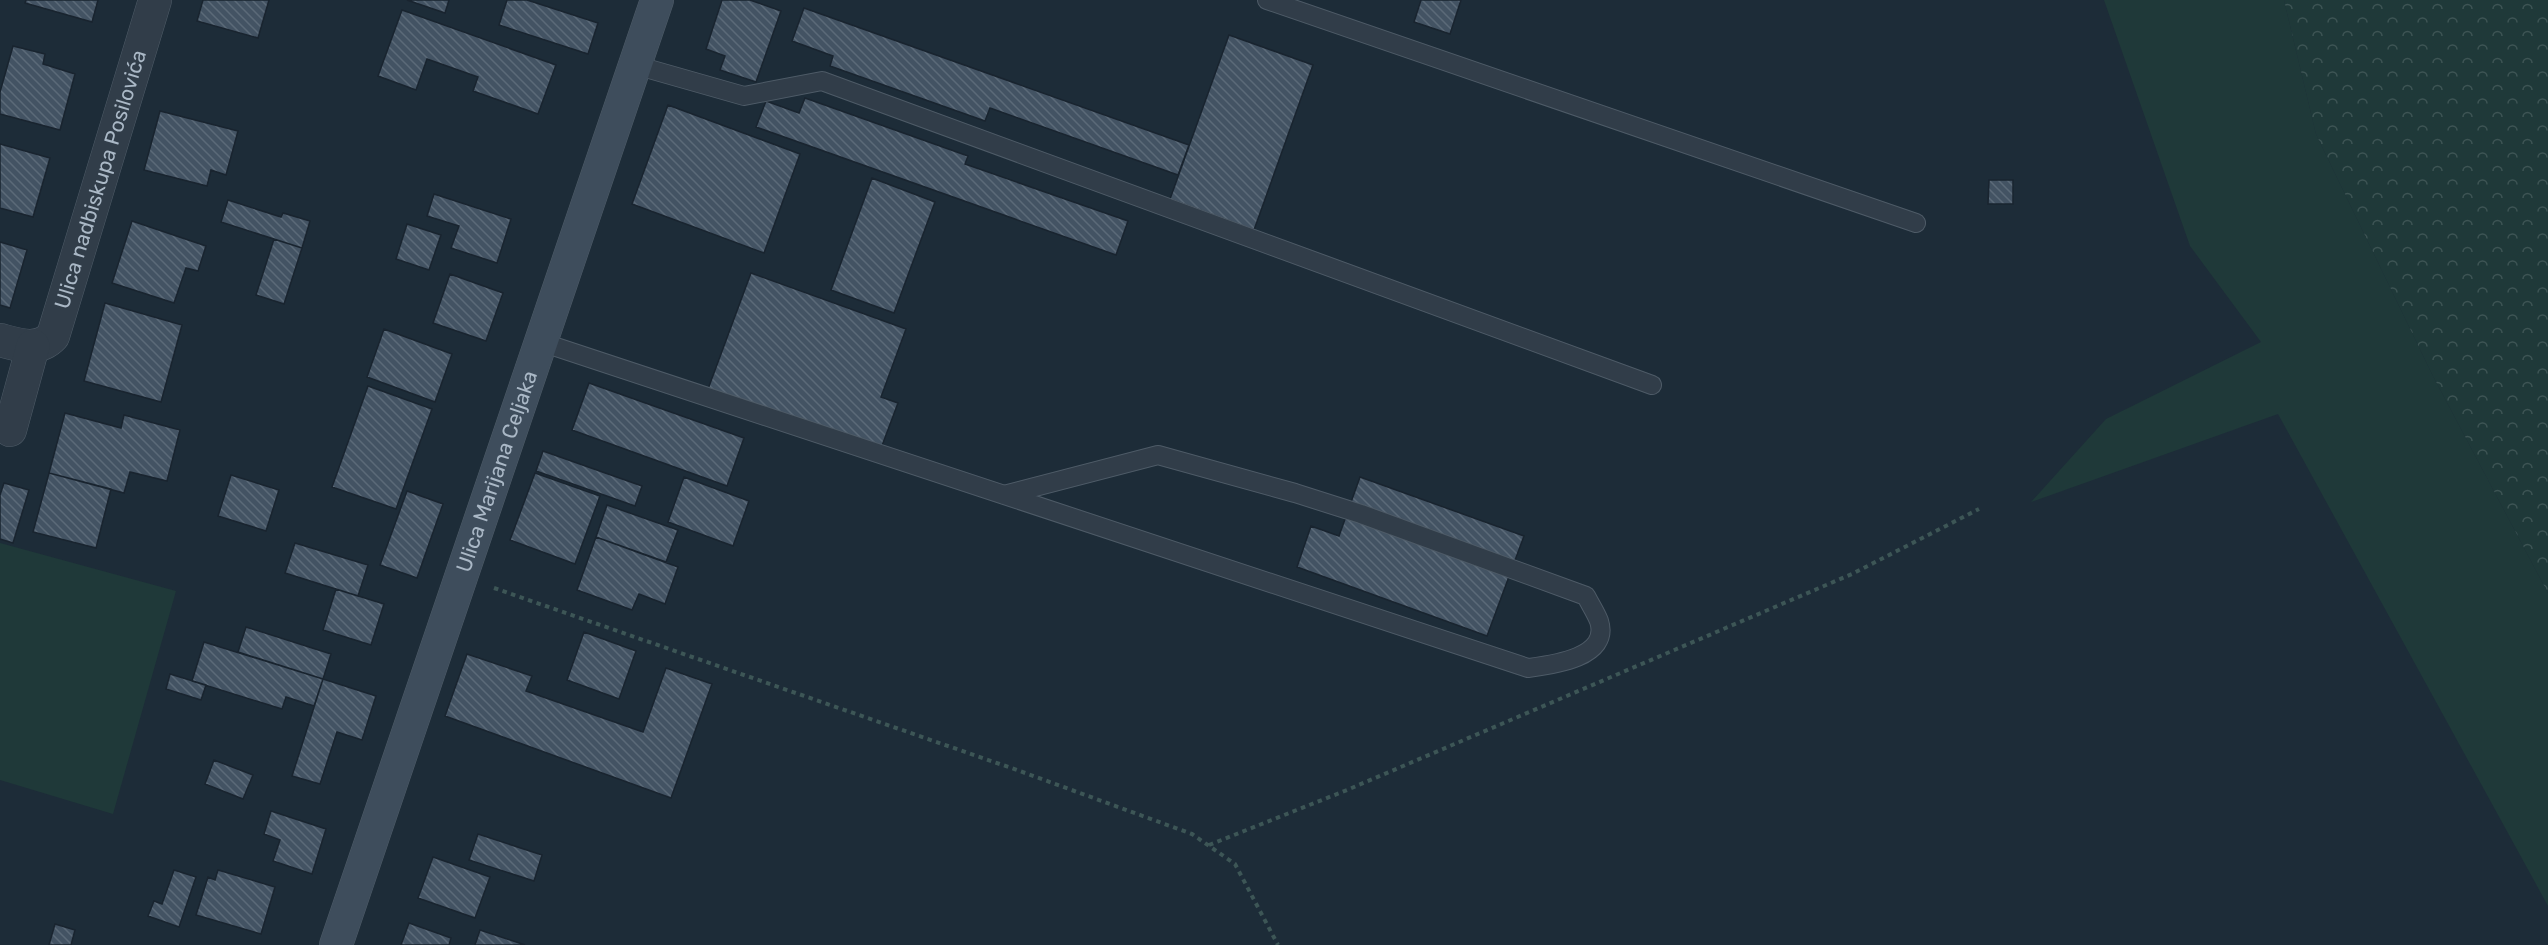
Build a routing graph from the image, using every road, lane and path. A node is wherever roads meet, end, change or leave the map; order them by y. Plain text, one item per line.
1 (155, 0) edge
2 (657, 0) edge
3 (1267, 0) edge
4 (635, 65) junction
5 (1916, 223) dead end
6 (0, 340) edge
7 (541, 342) junction
8 (33, 346) junction
9 (1652, 386) dead end
10 (10, 430) dead end
11 (1004, 495) junction
12 (461, 576) junction
13 (336, 945) edge
14 (1278, 945) edge

1 - 8 street, Ulica nadbiskupa Posilovića
2 - 4 main road, Ulica Marijana Celjaka
3 - 5 lane
4 - 7 main road, Ulica Marijana Celjaka
4 - 9 lane
6 - 8 street
7 - 11 lane
7 - 12 main road, Ulica Marijana Celjaka
8 - 10 street
11 - 11 lane
12 - 13 main road, Ulica Marijana Celjaka
12 - 14 path

